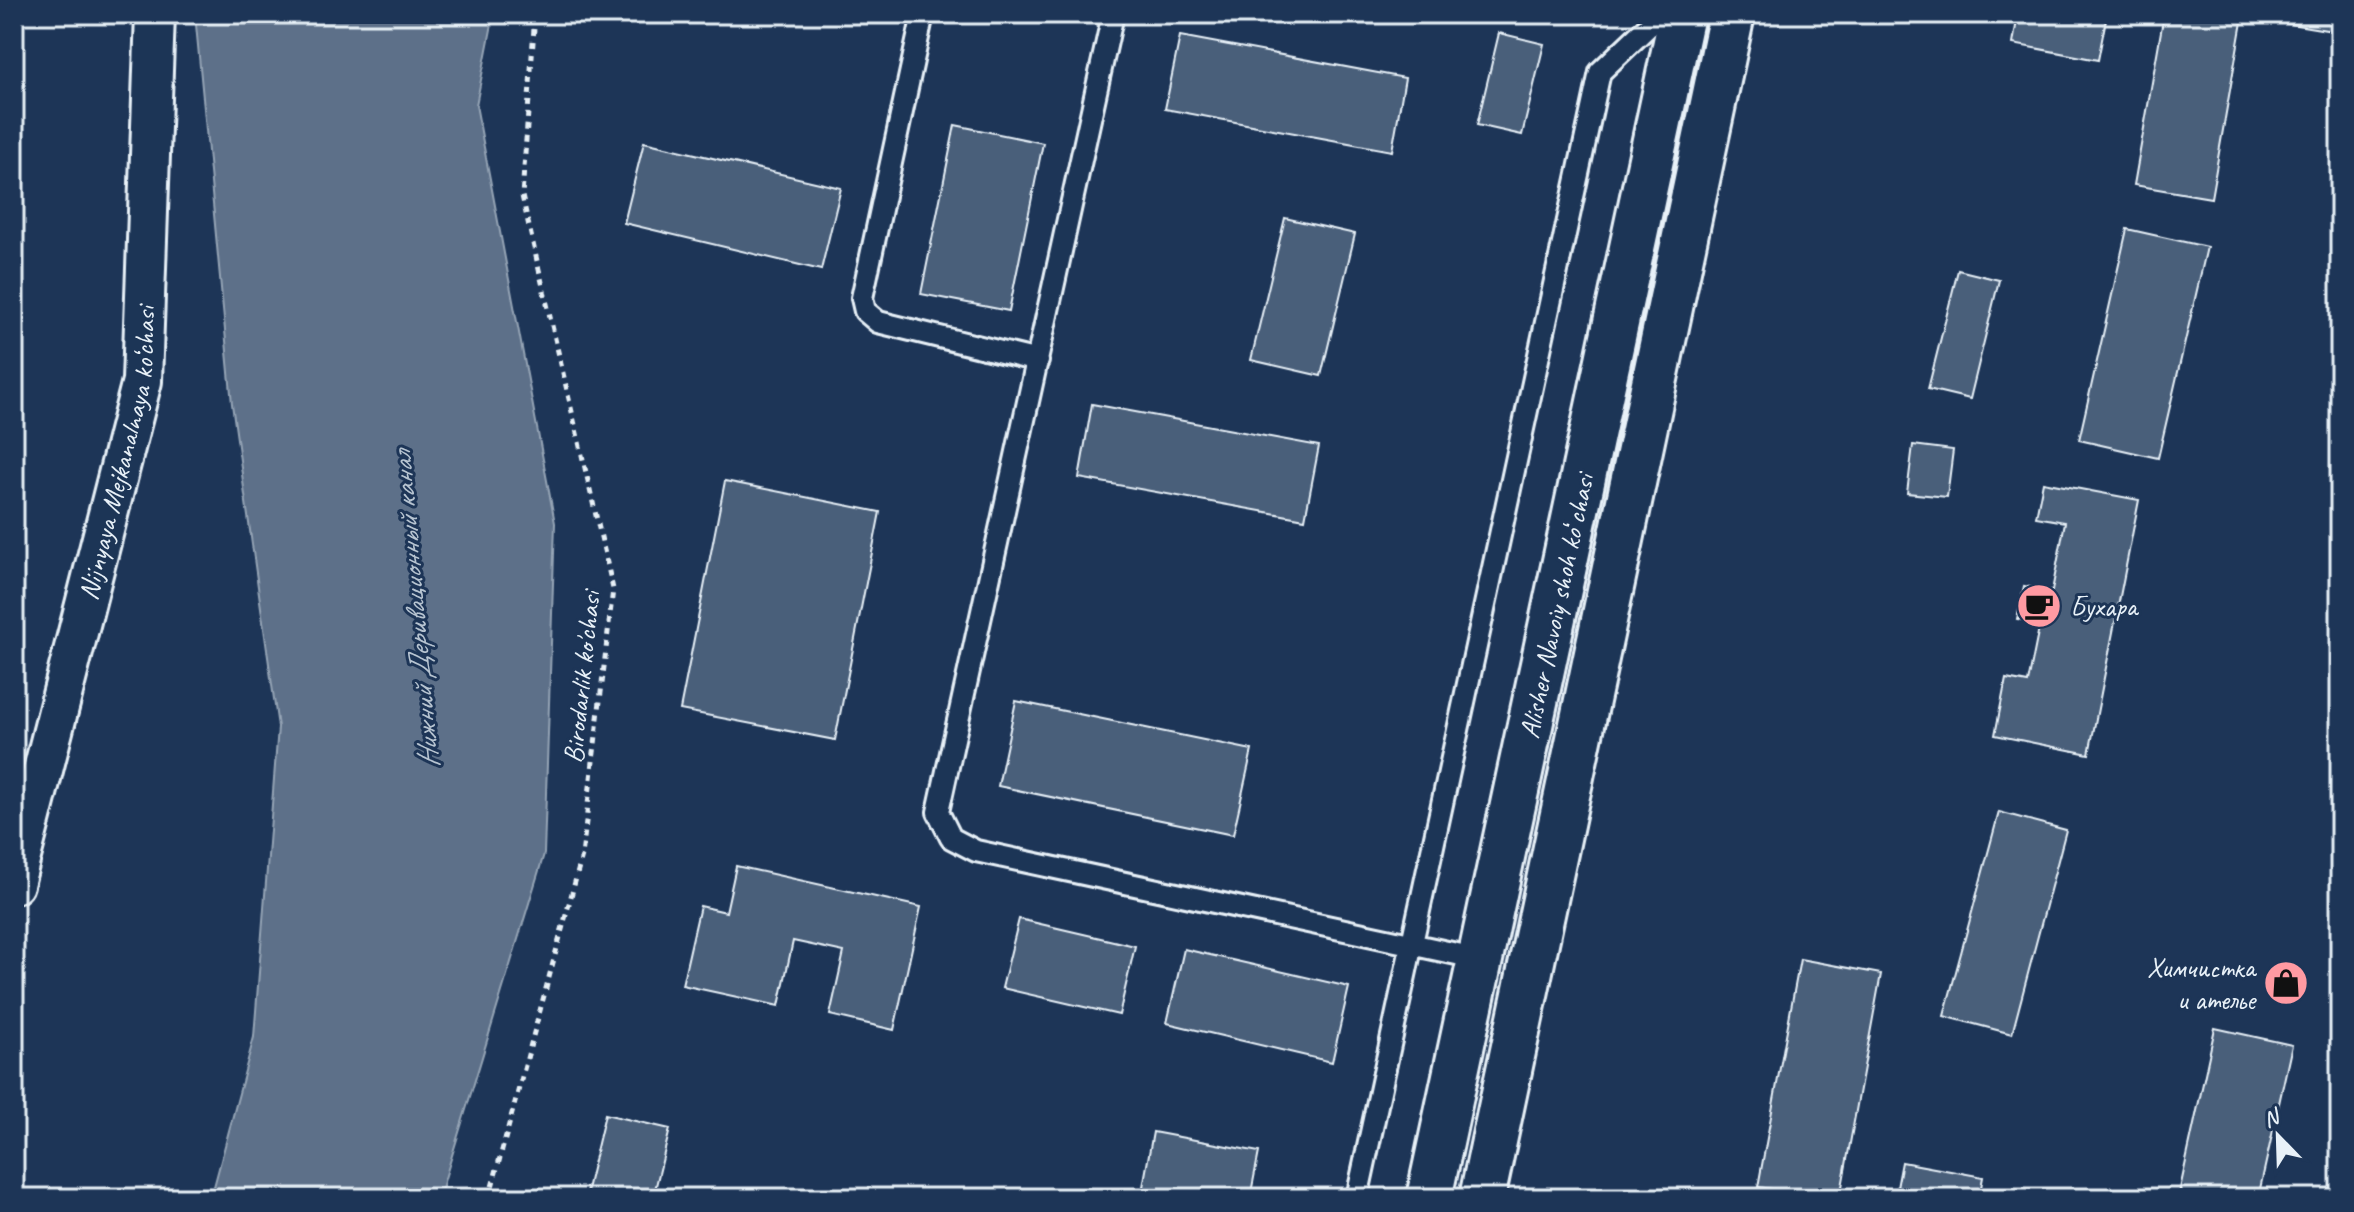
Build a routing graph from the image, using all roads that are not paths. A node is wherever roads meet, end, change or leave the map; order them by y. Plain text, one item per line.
1 (155, 14) edge
2 (923, 14) edge
3 (1113, 14) edge
4 (1661, 14) edge
5 (1682, 14) edge
6 (1732, 14) edge
7 (1038, 361) junction
8 (14, 884) edge
9 (1412, 944) junction
10 (1480, 959) junction
11 (1357, 1198) edge
12 (1429, 1198) edge
13 (1482, 1198) edge

1 - 8 street, Nijnyaya Mejkanalnaya ko‘chasi
2 - 7 lane
3 - 7 lane
4 - 9 lane
5 - 10 main road, Alisher Navoiy shoh koʻchasi
6 - 13 main road, Alisher Navoiy shoh koʻchasi
7 - 9 lane
9 - 10 lane
9 - 11 lane
10 - 12 main road, Alisher Navoiy shoh koʻchasi

